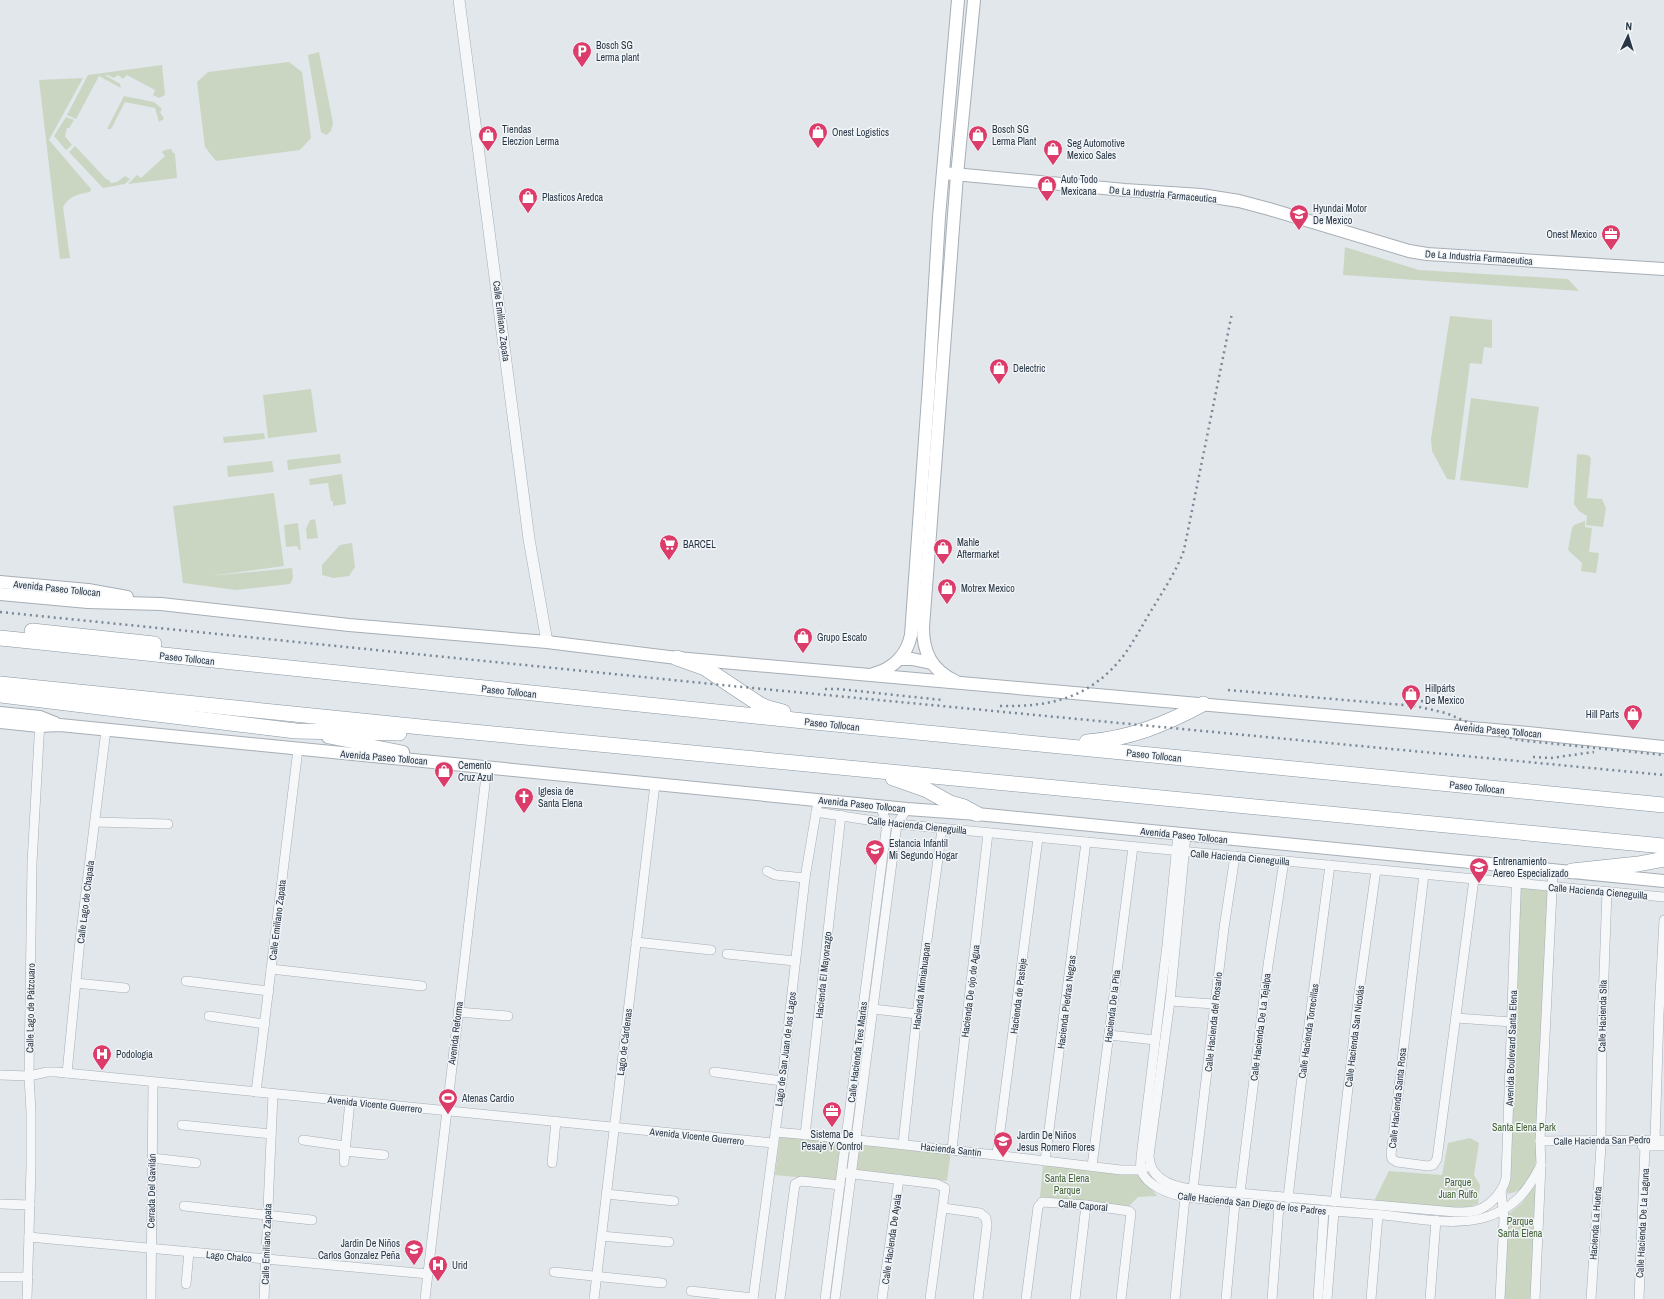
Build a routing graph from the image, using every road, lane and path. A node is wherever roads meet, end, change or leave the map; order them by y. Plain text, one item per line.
1 (459, 0) edge
2 (958, 0) edge
3 (974, 0) edge
4 (943, 173) junction
5 (957, 175) junction
6 (1664, 269) edge
7 (929, 384) junction
8 (942, 387) junction
9 (926, 508) junction
10 (921, 569) junction
11 (0, 582) edge
12 (0, 594) edge
13 (161, 604) junction
14 (0, 629) edge
15 (0, 638) edge
16 (547, 642) junction
17 (677, 658) junction
18 (899, 659) junction
19 (242, 663) junction
20 (931, 663) junction
21 (866, 675) junction
22 (958, 682) junction
23 (0, 684) edge
24 (0, 695) edge
25 (1203, 704) junction
26 (0, 713) edge
27 (40, 721) junction
28 (804, 721) junction
29 (0, 722) edge
30 (431, 728) junction
31 (106, 730) junction
32 (296, 731) junction
33 (1061, 746) junction
34 (1664, 747) edge
35 (298, 749) junction
36 (435, 761) junction
37 (487, 767) junction
38 (867, 769) junction
39 (655, 784) junction
40 (818, 800) junction
41 (1664, 805) edge
42 (880, 806) junction
43 (907, 809) junction
44 (816, 812) junction
45 (977, 814) junction
46 (841, 815) junction
47 (95, 822) junction
48 (887, 823) junction
49 (168, 824) dead end
50 (897, 824) junction
51 (942, 828) junction
52 (988, 833) junction
53 (1182, 835) junction
54 (1038, 838) junction
55 (1086, 842) junction
56 (1664, 846) edge
57 (1133, 847) junction
58 (1181, 851) junction
59 (1235, 856) junction
60 (1664, 859) edge
61 (1284, 861) junction
62 (1330, 865) junction
63 (1517, 867) junction
64 (1532, 868) junction
65 (1376, 870) junction
66 (1553, 870) junction
67 (767, 871) dead end
68 (1572, 871) junction
69 (1424, 874) junction
70 (805, 878) junction
71 (1474, 879) junction
72 (1664, 881) edge
73 (1516, 883) junction
74 (1530, 884) junction
75 (1552, 886) junction
76 (1607, 892) junction
77 (1664, 897) edge
78 (1664, 920) edge
79 (872, 939) junction
80 (882, 940) junction
81 (636, 942) junction
82 (1171, 946) junction
83 (711, 950) dead end
84 (727, 954) dead end
85 (795, 962) junction
86 (272, 969) junction
87 (186, 981) dead end
88 (76, 983) junction
89 (422, 986) dead end
90 (125, 988) dead end
91 (269, 991) junction
92 (1170, 1001) junction
93 (1214, 1004) junction
94 (873, 1009) junction
95 (458, 1012) junction
96 (917, 1014) junction
97 (209, 1016) dead end
98 (508, 1016) dead end
99 (1456, 1018) junction
100 (1512, 1022) junction
101 (265, 1024) junction
102 (1109, 1035) junction
103 (1155, 1040) junction
104 (857, 1056) junction
105 (867, 1057) junction
106 (714, 1072) dead end
107 (67, 1074) junction
108 (0, 1075) edge
109 (29, 1076) junction
110 (1154, 1079) junction
111 (782, 1081) junction
112 (153, 1082) junction
113 (256, 1092) junction
114 (273, 1094) junction
115 (350, 1101) junction
116 (446, 1111) junction
117 (556, 1121) junction
118 (182, 1125) dead end
119 (614, 1127) junction
120 (775, 1132) junction
121 (271, 1134) junction
122 (805, 1135) junction
123 (846, 1138) junction
124 (856, 1139) junction
125 (303, 1140) dead end
126 (1659, 1140) edge
127 (1624, 1143) junction
128 (773, 1144) junction
129 (903, 1144) junction
130 (1540, 1144) junction
131 (1601, 1144) junction
132 (1645, 1146) junction
133 (1664, 1146) edge
134 (345, 1148) junction
135 (952, 1149) junction
136 (997, 1154) junction
137 (384, 1155) dead end
138 (152, 1158) junction
139 (1045, 1161) junction
140 (344, 1162) dead end
141 (196, 1163) dead end
142 (552, 1163) dead end
143 (1541, 1165) junction
144 (1092, 1166) junction
145 (1150, 1166) junction
146 (1141, 1170) junction
147 (846, 1173) junction
148 (899, 1179) junction
149 (840, 1185) junction
150 (1193, 1189) junction
151 (1501, 1191) junction
152 (1240, 1193) junction
153 (606, 1194) junction
154 (1185, 1197) junction
155 (1288, 1198) junction
156 (1256, 1199) junction
157 (674, 1201) dead end
158 (1235, 1202) junction
159 (1336, 1202) junction
160 (1, 1204) edge
161 (30, 1205) junction
162 (1086, 1205) junction
163 (184, 1206) dead end
164 (1279, 1206) junction
165 (1402, 1207) junction
166 (943, 1208) junction
167 (1504, 1209) junction
168 (1324, 1210) junction
169 (1334, 1212) junction
170 (267, 1215) junction
171 (1378, 1215) junction
172 (1402, 1217) junction
173 (312, 1220) dead end
174 (1436, 1220) junction
175 (601, 1236) junction
176 (29, 1237) junction
177 (669, 1242) dead end
178 (150, 1248) junction
179 (189, 1252) junction
180 (265, 1259) junction
181 (554, 1272) dead end
182 (428, 1274) junction
183 (596, 1276) junction
184 (0, 1277) edge
185 (28, 1277) junction
186 (662, 1283) dead end
187 (186, 1284) dead end
188 (691, 1291) dead end
189 (753, 1298) edge
190 (27, 1299) edge
191 (151, 1299) edge
192 (264, 1299) edge
193 (425, 1299) edge
194 (594, 1299) edge
195 (780, 1299) edge
196 (826, 1299) edge
197 (835, 1299) edge
198 (882, 1299) edge
199 (930, 1299) edge
200 (978, 1299) edge
201 (1026, 1299) edge
202 (1075, 1299) edge
203 (1121, 1299) edge
204 (1175, 1299) edge
205 (1226, 1299) edge
206 (1272, 1299) edge
207 (1318, 1299) edge
208 (1327, 1299) edge
209 (1372, 1299) edge
210 (1430, 1299) edge
211 (1500, 1299) edge
212 (1535, 1299) edge
213 (1591, 1299) edge
214 (1639, 1299) edge

1 - 16 street, Calle Emiliano Zapata
2 - 4 main road
3 - 5 main road
4 - 5 main road, De La Industria Farmaceutica
4 - 7 main road
5 - 6 main road, De La Industria Farmaceutica
5 - 8 main road
7 - 8 street
7 - 9 main road
8 - 9 main road
9 - 10 main road
10 - 18 main road
10 - 20 main road
11 - 13 main road, Avenida Paseo Tollocan
12 - 13 main road, Avenida Paseo Tollocan
13 - 16 main road, Avenida Paseo Tollocan
14 - 19 highway
15 - 19 highway, Paseo Tollocan
16 - 17 main road, Avenida Paseo Tollocan
17 - 21 main road, Avenida Paseo Tollocan
17 - 28 highway
18 - 20 main road
18 - 21 main road
19 - 28 highway, Paseo Tollocan
20 - 22 main road
21 - 22 main road, Avenida Paseo Tollocan
22 - 25 main road, Avenida Paseo Tollocan
23 - 30 highway
24 - 32 highway
25 - 33 highway
25 - 34 main road, Avenida Paseo Tollocan
26 - 27 main road, Avenida Paseo Tollocan
27 - 29 main road, Avenida Paseo Tollocan
27 - 31 main road, Avenida Paseo Tollocan
27 - 109 street, Calle Lago de Pátzcuaro
28 - 33 highway, Paseo Tollocan
30 - 32 highway
30 - 38 highway
31 - 35 main road, Avenida Paseo Tollocan
31 - 47 street, Calle Lago de Chapala
32 - 36 main road
33 - 41 highway, Paseo Tollocan
35 - 36 main road, Avenida Paseo Tollocan
35 - 86 street, Calle Emiliano Zapata
36 - 37 main road, Avenida Paseo Tollocan
37 - 39 main road, Avenida Paseo Tollocan
37 - 95 street, Avenida Reforma
38 - 45 highway
38 - 56 highway
39 - 40 main road, Avenida Paseo Tollocan
39 - 81 street, Lago de Cárdenas
40 - 42 main road, Avenida Paseo Tollocan
40 - 44 street, Lago de San Juan de los Lagos
42 - 43 main road, Avenida Paseo Tollocan
42 - 48 street, Calle Hacienda Tres Marías
43 - 45 main road, Avenida Paseo Tollocan
43 - 50 street, Calle Hacienda Tres Marías
44 - 46 street, Calle Hacienda Cieneguilla
44 - 70 street, Lago de San Juan de los Lagos
45 - 53 main road, Avenida Paseo Tollocan
46 - 48 street, Calle Hacienda Cieneguilla
46 - 122 street, Hacienda El Mayorazgo
47 - 49 street
47 - 88 street, Calle Lago de Chapala
48 - 50 street, Calle Hacienda Cieneguilla
48 - 79 street, Calle Hacienda Tres Marías
50 - 51 street, Calle Hacienda Cieneguilla
50 - 80 street, Calle Hacienda Tres Marías
51 - 52 street, Calle Hacienda Cieneguilla
51 - 96 street, Hacienda Mimiahuapan
52 - 54 street, Calle Hacienda Cieneguilla
52 - 135 street, Hacienda De ojo de Agua
53 - 58 street
53 - 63 main road, Avenida Paseo Tollocan
54 - 55 street, Calle Hacienda Cieneguilla
54 - 136 street, Hacienda de Pasteje
55 - 57 street, Calle Hacienda Cieneguilla
55 - 139 street, Hacienda Piedras Negras
57 - 58 street, Calle Hacienda Cieneguilla
57 - 102 street, Hacienda De la Pila
58 - 59 street, Calle Hacienda Cieneguilla
58 - 82 street
59 - 61 street, Calle Hacienda Cieneguilla
59 - 93 street, Calle Hacienda del Rosario
60 - 68 highway
61 - 62 street, Calle Hacienda Cieneguilla
61 - 152 street, Calle Hacienda De La Tejalpa
62 - 65 street, Calle Hacienda Cieneguilla
62 - 155 street, Calle Hacienda Torrecillas
63 - 64 main road, Avenida Paseo Tollocan
63 - 73 street, Avenida Boulevard Santa Elena
64 - 66 main road, Avenida Paseo Tollocan
64 - 74 street
65 - 69 street, Calle Hacienda Cieneguilla
65 - 159 street, Calle Hacienda San Nicolás
66 - 68 main road, Avenida Paseo Tollocan
66 - 75 street
67 - 70 street
68 - 72 main road, Avenida Paseo Tollocan
69 - 71 street, Calle Hacienda Cieneguilla
69 - 99 street, Calle Hacienda Santa Rosa
70 - 85 street, Lago de San Juan de los Lagos
71 - 73 street, Calle Hacienda Cieneguilla
71 - 99 street, Calle Hacienda Santa Rosa
73 - 74 street, Calle Hacienda Cieneguilla
73 - 100 street, Avenida Boulevard Santa Elena
74 - 75 street, Calle Hacienda Cieneguilla
75 - 76 street, Calle Hacienda Cieneguilla
75 - 130 street
76 - 77 street, Calle Hacienda Cieneguilla
76 - 131 street, Calle Hacienda Sila
78 - 126 street
79 - 80 street
79 - 104 street, Calle Hacienda Tres Marías
80 - 94 street, Calle Hacienda Tres Marías
81 - 83 street
81 - 119 street, Lago de Cárdenas
82 - 92 street
82 - 103 street
84 - 85 street
85 - 111 street, Lago de San Juan de los Lagos
86 - 89 street
86 - 91 street, Calle Emiliano Zapata
87 - 91 street
88 - 90 street
88 - 107 street, Calle Lago de Chapala
91 - 101 street, Calle Emiliano Zapata
92 - 93 street
92 - 110 street
93 - 150 street, Calle Hacienda del Rosario
94 - 96 street
94 - 105 street, Calle Hacienda Tres Marías
95 - 98 street
95 - 116 street, Avenida Reforma
96 - 129 street, Hacienda Mimiahuapan
97 - 101 street
99 - 100 street
100 - 151 street, Avenida Boulevard Santa Elena
101 - 113 street, Calle Emiliano Zapata
102 - 103 street
102 - 144 street, Hacienda De la Pila
103 - 110 street
104 - 105 street
104 - 123 street, Calle Hacienda Tres Marías
105 - 124 street, Calle Hacienda Tres Marías
106 - 111 street
107 - 109 street, Avenida Vicente Guerrero
107 - 112 street, Avenida Vicente Guerrero
108 - 109 street, Avenida Vicente Guerrero
109 - 161 street, Calle Lago de Pátzcuaro
110 - 145 street
110 - 146 street
111 - 120 street, Lago de San Juan de los Lagos
112 - 113 street, Avenida Vicente Guerrero
112 - 138 street, Cerrada Del Gavilán
113 - 114 street, Avenida Vicente Guerrero
114 - 115 street, Avenida Vicente Guerrero
114 - 121 street, Calle Emiliano Zapata
115 - 116 street, Avenida Vicente Guerrero
115 - 134 street
116 - 117 street, Avenida Vicente Guerrero
116 - 182 street, Avenida Reforma
117 - 119 street, Avenida Vicente Guerrero
117 - 142 street
118 - 121 street
119 - 128 street, Avenida Vicente Guerrero
119 - 153 street, Lago de Cárdenas
120 - 122 street, Hacienda Santin
120 - 128 street, Lago de San Juan de los Lagos
121 - 170 street, Calle Emiliano Zapata
122 - 123 street, Hacienda Santin
123 - 124 street, Hacienda Santin
123 - 147 street, Calle Hacienda Tres Marías
124 - 129 street, Hacienda Santin
124 - 147 street, Calle Hacienda Tres Marías
125 - 134 street
126 - 127 street, Calle Hacienda San Pedro
127 - 131 street, Calle Hacienda San Pedro
127 - 132 street, Calle Hacienda San Pedro
128 - 189 street, Lago de San Juan de los Lagos
129 - 135 street, Hacienda Santin
130 - 131 street, Calle Hacienda San Pedro
130 - 143 street
131 - 213 street, Hacienda La Huerta
132 - 133 street, Calle Hacienda San Pedro
132 - 214 street, Calle Hacienda De La Laguna
134 - 137 street
134 - 140 street
135 - 136 street, Hacienda Santin
136 - 139 street, Hacienda Santin
138 - 141 street
138 - 178 street, Cerrada Del Gavilán
139 - 144 street, Hacienda Santin
143 - 167 street, Calle Hacienda San Diego de los Padres
143 - 212 street
144 - 146 street, Hacienda Santin
145 - 146 street, Hacienda Santin
145 - 150 street, Calle Hacienda San Diego de los Padres
146 - 154 street, Calle Hacienda San Diego de los Padres
147 - 148 street
147 - 149 street, Calle Hacienda Tres Marías
147 - 197 street, Calle Hacienda Tres Marías
148 - 166 street
148 - 198 street, Calle Hacienda De Ayala
149 - 195 street
149 - 196 street, Calle Hacienda Tres Marías
150 - 152 street, Calle Hacienda San Diego de los Padres
151 - 165 street, Calle Hacienda San Diego de los Padres
151 - 167 street, Avenida Boulevard Santa Elena
152 - 156 street, Calle Hacienda San Diego de los Padres
153 - 157 street
153 - 175 street, Lago de Cárdenas
154 - 158 street, Calle Hacienda San Diego de los Padres
154 - 204 street
155 - 156 street, Calle Hacienda San Diego de los Padres
155 - 159 street, Calle Hacienda San Diego de los Padres
156 - 158 street, Calle Hacienda San Diego de los Padres
156 - 164 street, Calle Hacienda San Diego de los Padres
158 - 205 street
159 - 165 street, Calle Hacienda San Diego de los Padres
160 - 161 street
161 - 176 street, Calle Lago de Pátzcuaro
162 - 201 street, Calle Caporal
162 - 202 street
162 - 203 street, Calle Caporal
163 - 170 street
164 - 168 street, Calle Hacienda San Diego de los Padres
164 - 206 street
165 - 172 street
166 - 199 street
166 - 200 street
167 - 174 street, Calle Hacienda San Diego de los Padres
167 - 211 street, Avenida Boulevard Santa Elena
168 - 169 street, Calle Hacienda San Diego de los Padres
168 - 207 street
169 - 171 street, Calle Hacienda San Diego de los Padres
169 - 208 street
170 - 173 street
170 - 180 street, Calle Emiliano Zapata
171 - 172 street, Calle Hacienda San Diego de los Padres
171 - 209 street
172 - 174 street, Calle Hacienda San Diego de los Padres
174 - 210 street
175 - 177 street
175 - 183 street, Lago de Cárdenas
176 - 178 street, Lago Chalco
176 - 185 street, Calle Lago de Pátzcuaro
178 - 179 street, Lago Chalco
178 - 191 street, Cerrada Del Gavilán
179 - 180 street, Lago Chalco
179 - 187 street
180 - 182 street, Lago Chalco
180 - 192 street, Calle Emiliano Zapata
181 - 183 street
182 - 193 street, Avenida Reforma
183 - 186 street
183 - 194 street, Lago de Cárdenas
184 - 185 street
185 - 190 street, Calle Lago de Pátzcuaro
188 - 189 street

